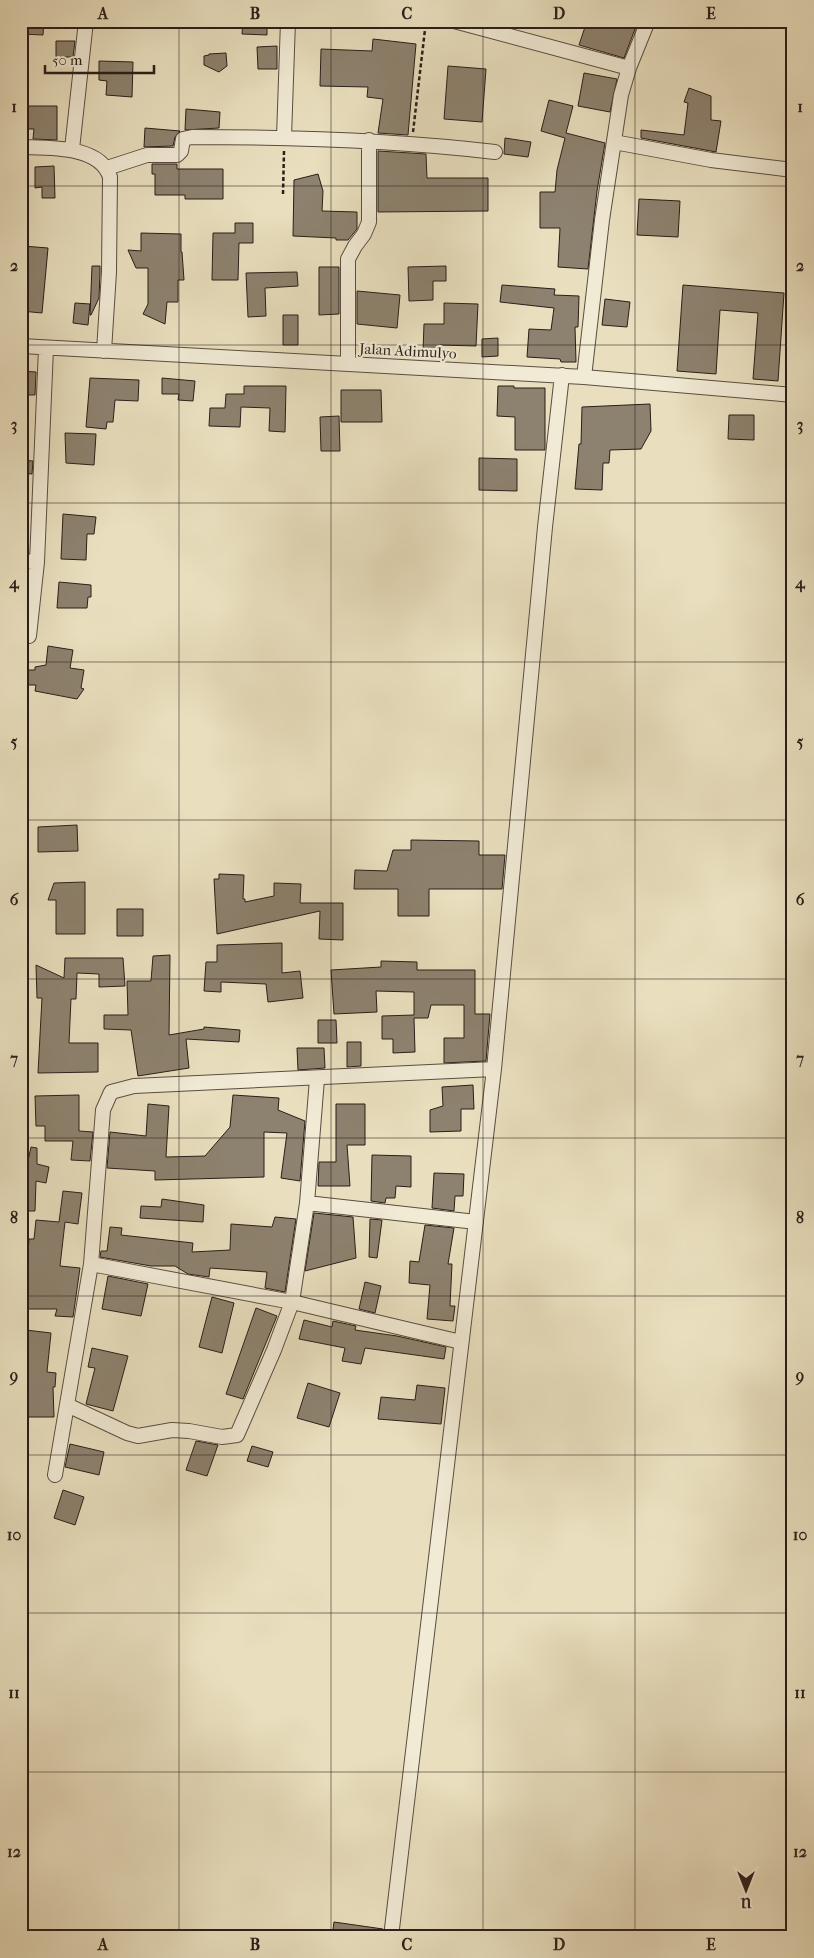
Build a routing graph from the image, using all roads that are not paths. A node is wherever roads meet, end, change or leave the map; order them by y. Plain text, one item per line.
1 (86, 21) edge
2 (288, 21) edge
3 (454, 21) edge
4 (648, 21) edge
5 (629, 68) junction
6 (284, 137) junction
7 (369, 140) junction
8 (614, 142) junction
9 (21, 146) edge
10 (72, 149) junction
11 (495, 152) dead end
12 (107, 168) junction
13 (793, 170) edge
14 (21, 346) edge
15 (46, 348) junction
16 (104, 351) junction
17 (348, 364) junction
18 (562, 376) junction
19 (584, 377) junction
20 (793, 395) edge
21 (21, 561) edge
22 (37, 562) junction
23 (29, 636) dead end
24 (494, 1069) junction
25 (317, 1078) junction
26 (306, 1203) junction
27 (476, 1222) junction
28 (91, 1264) junction
29 (292, 1302) junction
30 (462, 1342) junction
31 (67, 1405) junction
32 (55, 1475) dead end
33 (391, 1937) edge

1 - 10 street
2 - 6 street
3 - 5 street
4 - 5 street
5 - 8 street
6 - 7 street
6 - 12 street
7 - 11 street
7 - 17 street
8 - 13 street
8 - 19 street
9 - 10 street
10 - 12 street
12 - 16 street
14 - 15 street, Jalan Adimulyo
15 - 16 street, Jalan Adimulyo
15 - 22 street
16 - 17 street, Jalan Adimulyo
17 - 18 street, Jalan Adimulyo
18 - 19 street, Jalan Adimulyo
18 - 24 street
19 - 20 street, Jalan Adimulyo
21 - 22 street
22 - 23 street
24 - 25 street
24 - 27 street
25 - 26 street
25 - 28 street
26 - 27 street
26 - 29 street
27 - 30 street
28 - 29 street
28 - 31 street
29 - 30 street
29 - 31 street
30 - 33 street
31 - 32 street

